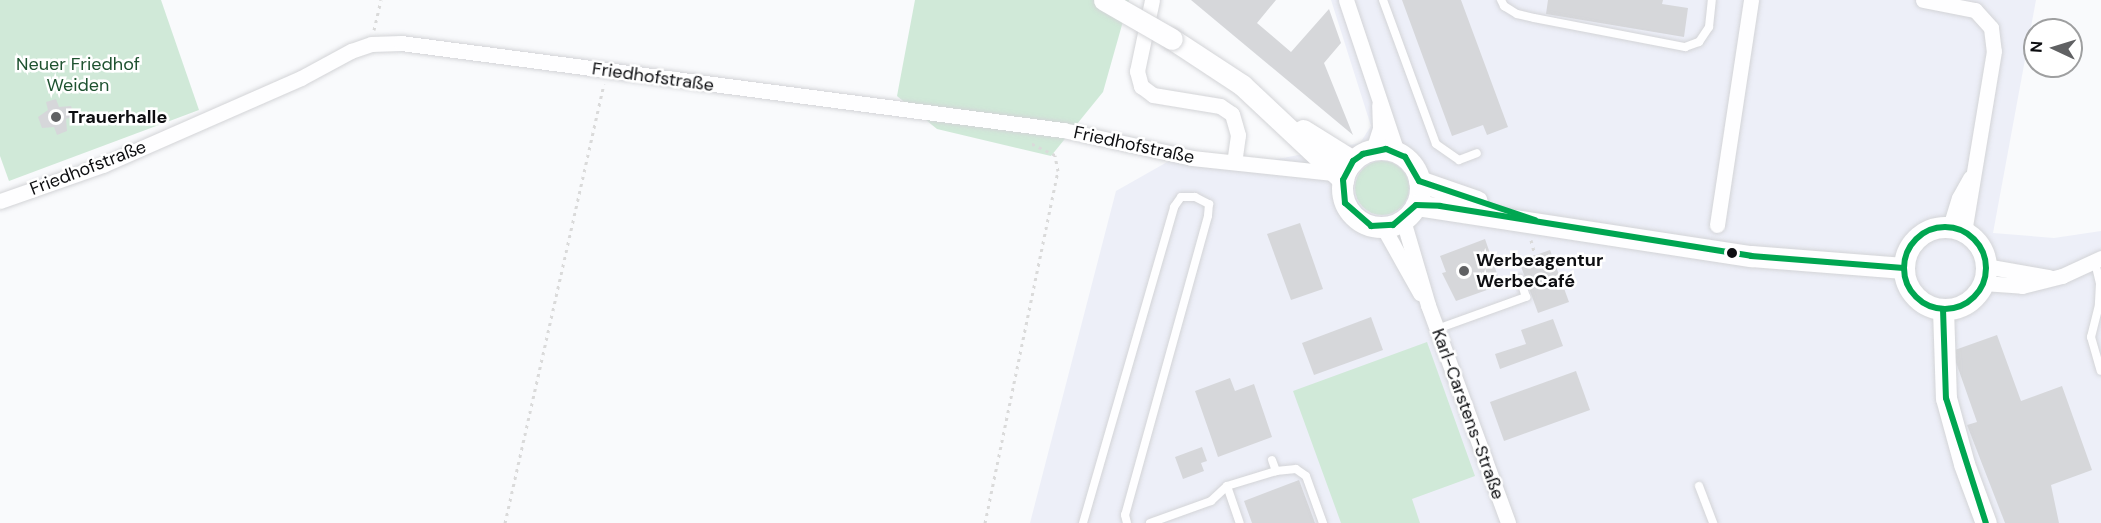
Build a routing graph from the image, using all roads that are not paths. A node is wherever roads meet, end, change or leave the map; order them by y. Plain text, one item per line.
1 (1104, 0) edge
2 (1152, 0) edge
3 (1346, 0) edge
4 (1383, 0) edge
5 (1501, 0) edge
6 (1713, 0) edge
7 (1751, 0) edge
8 (1923, 0) edge
9 (1378, 90) junction
10 (1267, 108) junction
11 (1373, 150) junction
12 (1397, 152) junction
13 (1477, 153) dead end
14 (1353, 161) junction
15 (1234, 162) junction
16 (1338, 176) junction
17 (1419, 181) junction
18 (0, 201) edge
19 (1401, 217) junction
20 (1535, 220) junction
21 (1718, 225) dead end
22 (1957, 230) junction
23 (2098, 260) edge
24 (1904, 268) junction
25 (1984, 275) junction
26 (1520, 279) dead end
27 (1943, 309) junction
28 (1437, 329) junction
29 (2101, 371) edge
30 (1272, 460) dead end
31 (1276, 471) junction
32 (1227, 486) junction
33 (1699, 486) dead end
34 (1126, 519) edge
35 (1084, 520) edge
36 (1150, 523) edge
37 (1240, 523) edge
38 (1323, 523) edge
39 (1508, 523) edge
40 (1713, 523) edge
41 (1986, 523) edge

1 - 10 street, bridge
2 - 15 street
3 - 9 street
4 - 13 lane
5 - 6 lane
7 - 21 street
8 - 22 street
9 - 11 street
9 - 12 street
10 - 14 street
10 - 16 street
11 - 12 street
11 - 14 street
12 - 17 street
14 - 16 street
15 - 16 street, Friedhofstraße
15 - 18 street, Friedhofstraße
16 - 19 street
17 - 19 street
17 - 20 street
19 - 20 street
19 - 28 street, Karl-Carstens-Straße
20 - 24 street
22 - 24 street
22 - 25 street
23 - 25 street
23 - 29 lane
24 - 27 street
25 - 27 street
26 - 28 lane
27 - 41 street
28 - 39 street, Karl-Carstens-Straße
30 - 31 lane
31 - 32 lane
31 - 38 lane
32 - 36 lane
32 - 37 lane
33 - 40 lane
34 - 35 lane

